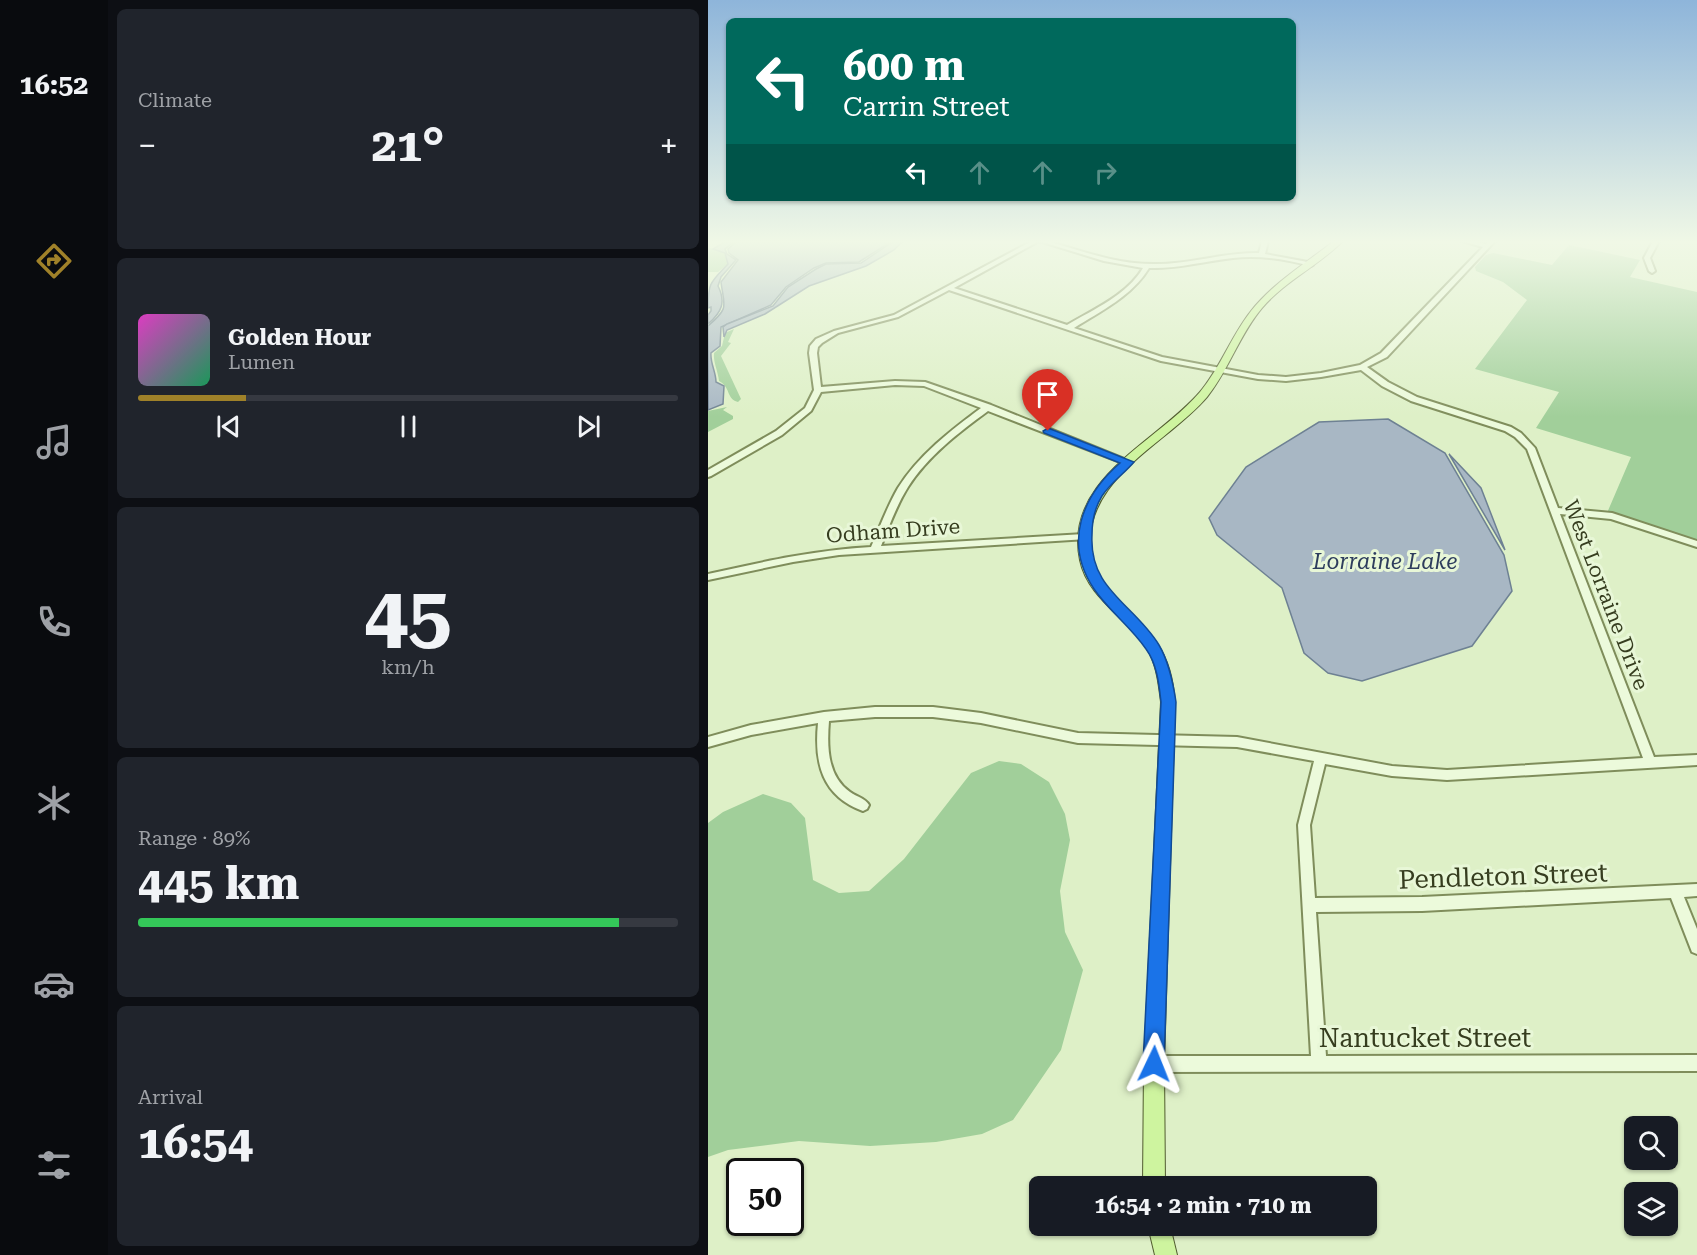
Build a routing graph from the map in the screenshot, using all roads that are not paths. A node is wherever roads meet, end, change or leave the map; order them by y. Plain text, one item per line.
1 (927, 300) edge
2 (983, 300) edge
3 (1112, 300) edge
4 (1270, 300) edge
5 (1437, 300) edge
6 (1068, 328) junction
7 (1362, 367) junction
8 (1219, 370) junction
9 (818, 390) junction
10 (988, 407) junction
11 (1128, 462) junction
12 (708, 474) edge
13 (1554, 510) junction
14 (1084, 537) junction
15 (1697, 544) edge
16 (875, 548) junction
17 (708, 577) edge
18 (824, 717) junction
19 (1167, 740) junction
20 (708, 742) edge
21 (1322, 758) junction
22 (1697, 760) edge
23 (1650, 762) junction
24 (863, 805) dead end
25 (1697, 890) edge
26 (1676, 893) junction
27 (1311, 904) junction
28 (1697, 948) edge
29 (1319, 1062) junction
30 (1697, 1063) edge
31 (1154, 1064) junction
32 (1154, 1176) edge
33 (1161, 1236) edge
34 (1166, 1255) edge

1 - 9 street
2 - 6 street
3 - 6 street
4 - 8 main road
5 - 7 street
6 - 8 street
7 - 8 street
7 - 13 street, West Lorraine Drive
8 - 11 main road
9 - 10 street
9 - 12 street
10 - 11 street
10 - 16 street
11 - 14 main road
13 - 15 street
13 - 23 street, West Lorraine Drive
14 - 16 street, Odham Drive
14 - 19 main road
16 - 17 street, Odham Drive
18 - 19 street
18 - 20 street
18 - 24 street
19 - 21 street
19 - 31 main road
21 - 23 street
21 - 27 street
22 - 23 street
25 - 26 street, Pendleton Street
26 - 27 street, Pendleton Street
26 - 28 street
27 - 29 street
29 - 30 street, Nantucket Street
29 - 31 street, Nantucket Street
31 - 32 main road
33 - 34 main road

